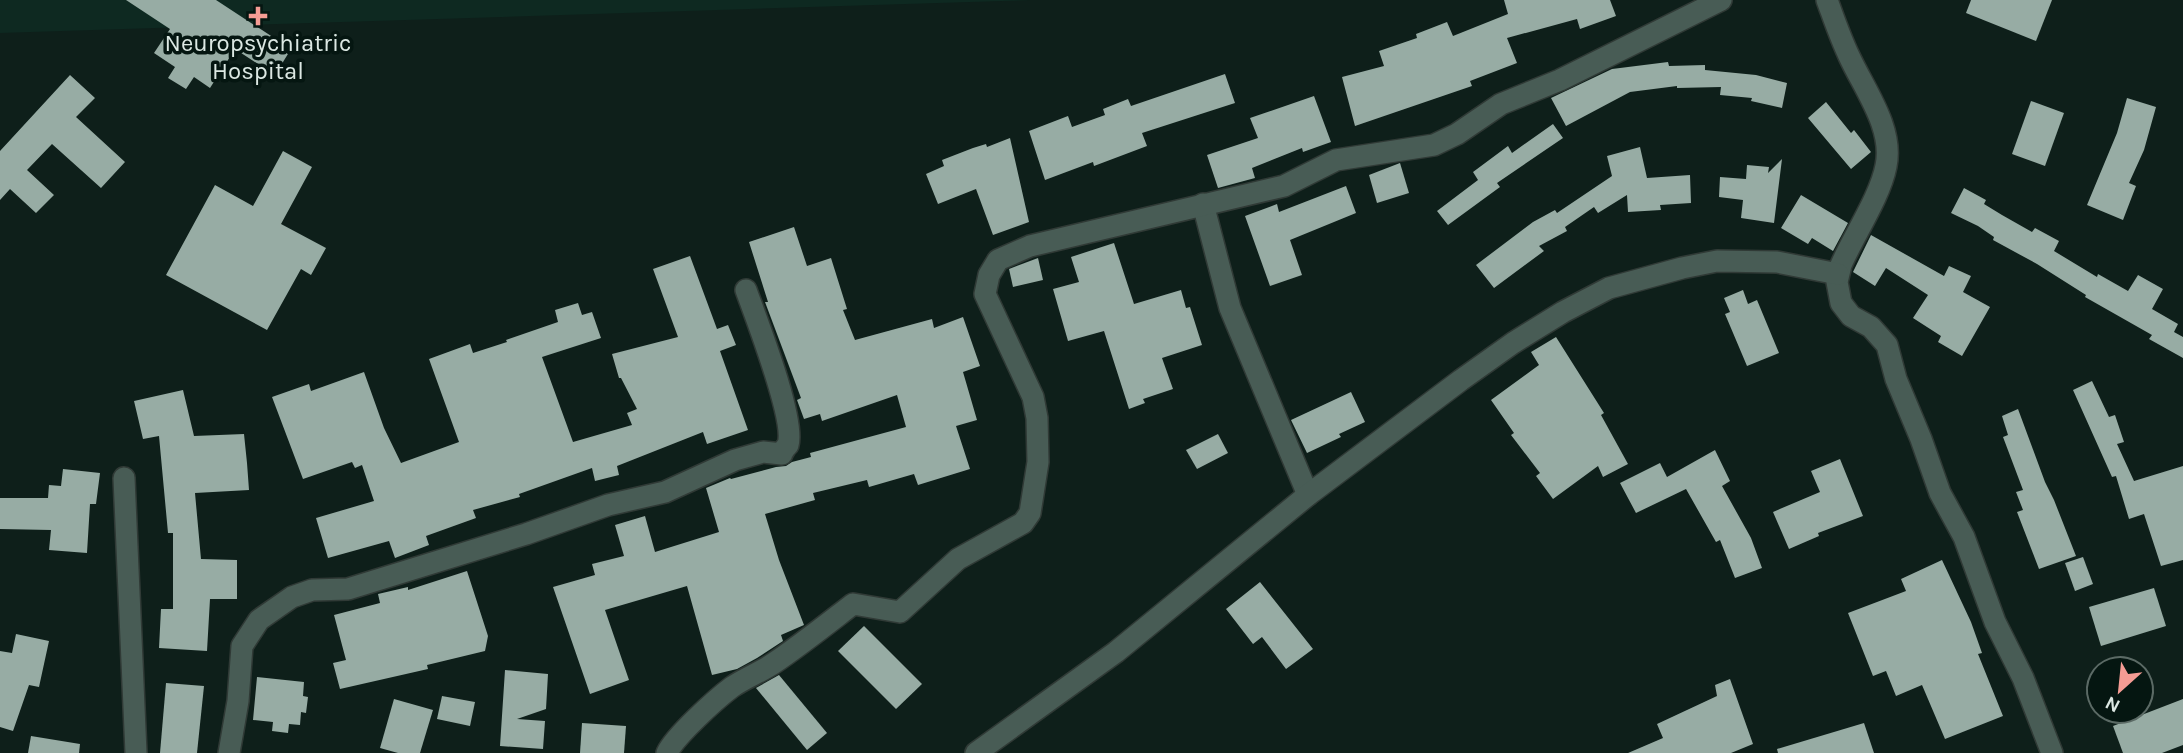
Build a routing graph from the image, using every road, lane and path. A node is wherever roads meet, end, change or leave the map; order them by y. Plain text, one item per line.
1 (1721, 0) edge
2 (1827, 0) edge
3 (1203, 204) junction
4 (1838, 274) junction
5 (746, 290) dead end
6 (124, 478) dead end
7 (1308, 495) junction
8 (136, 753) edge
9 (229, 753) edge
10 (667, 753) edge
11 (976, 753) edge
12 (2052, 753) edge

1 - 3 street
2 - 4 street
3 - 7 street
3 - 10 street
4 - 7 street
4 - 12 street
5 - 9 street
6 - 8 street
7 - 11 street

